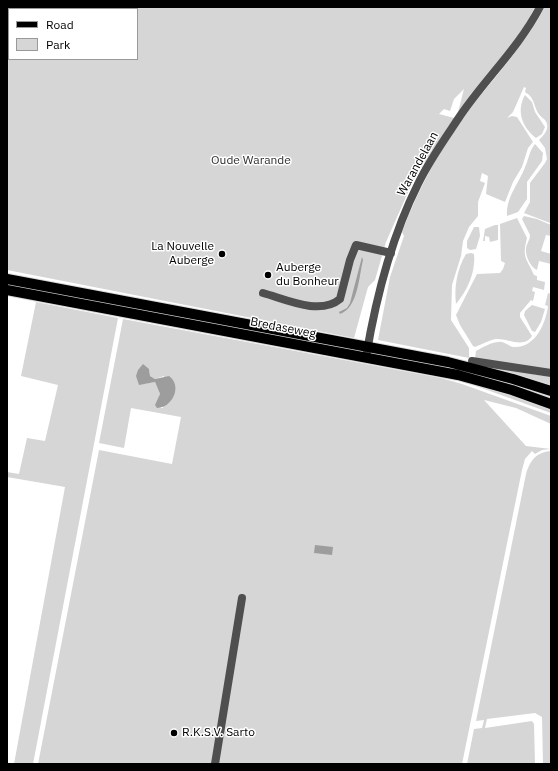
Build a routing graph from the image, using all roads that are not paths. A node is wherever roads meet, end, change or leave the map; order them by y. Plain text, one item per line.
1 (540, 7) edge
2 (391, 254) junction
3 (7, 278) edge
4 (7, 290) edge
5 (263, 292) dead end
6 (104, 297) junction
7 (102, 307) junction
8 (167, 309) junction
9 (164, 319) junction
10 (366, 352) junction
11 (472, 361) dead end
12 (551, 373) edge
13 (551, 391) edge
14 (551, 404) edge
15 (242, 598) dead end
16 (214, 764) edge

1 - 2 street, Warandelaan
2 - 5 street
2 - 10 street, Warandelaan
3 - 6 main road, Bredaseweg
4 - 7 main road, Bredaseweg
6 - 7 main road
6 - 8 main road, Bredaseweg
7 - 9 main road, Bredaseweg
8 - 9 main road
8 - 10 main road, Bredaseweg
9 - 10 main road, Bredaseweg
10 - 13 main road, Bredaseweg
10 - 14 main road, Bredaseweg
11 - 12 street
15 - 16 street

